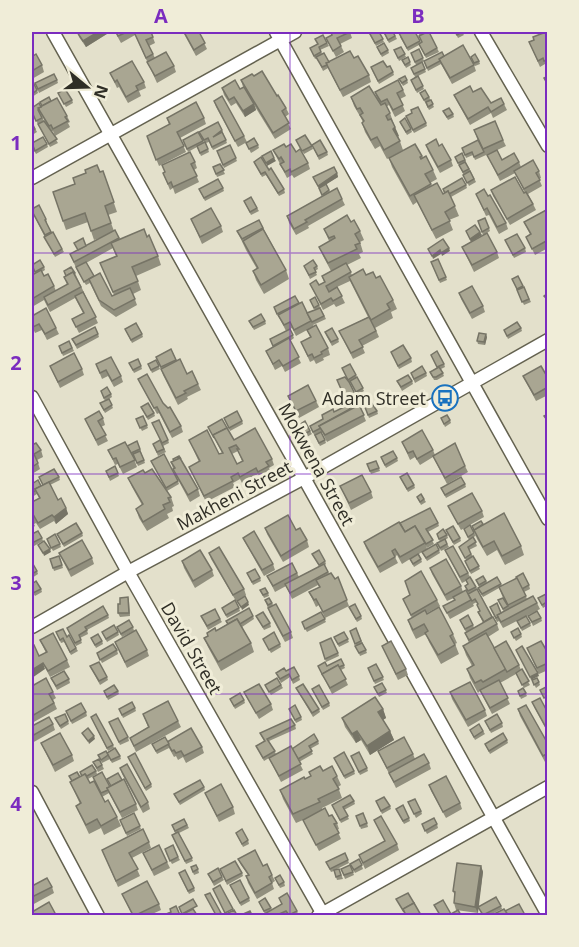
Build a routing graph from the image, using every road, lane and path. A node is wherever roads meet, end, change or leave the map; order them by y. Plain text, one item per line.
1 (52, 32) edge
2 (295, 32) edge
3 (481, 32) edge
4 (278, 35) edge
5 (110, 134) junction
6 (548, 146) edge
7 (32, 178) edge
8 (548, 340) edge
9 (471, 383) junction
10 (32, 397) edge
11 (304, 478) junction
12 (548, 519) edge
13 (128, 572) junction
14 (32, 627) edge
15 (548, 787) edge
16 (32, 792) edge
17 (492, 817) junction
18 (98, 915) edge
19 (321, 915) edge
20 (548, 915) edge

1 - 5 street, Mokwena Street
2 - 4 street
3 - 6 street
4 - 5 street
4 - 9 street
5 - 7 street
5 - 11 street, Mokwena Street
8 - 9 street, Makheni Street
9 - 11 street, Makheni Street
9 - 12 street
10 - 13 street, David Street
11 - 13 street, Makheni Street
11 - 17 street, Mokwena Street
13 - 14 street, Makheni Street
13 - 19 street, David Street
15 - 17 street
16 - 18 street
17 - 19 street
17 - 20 street, Mokwena Street

